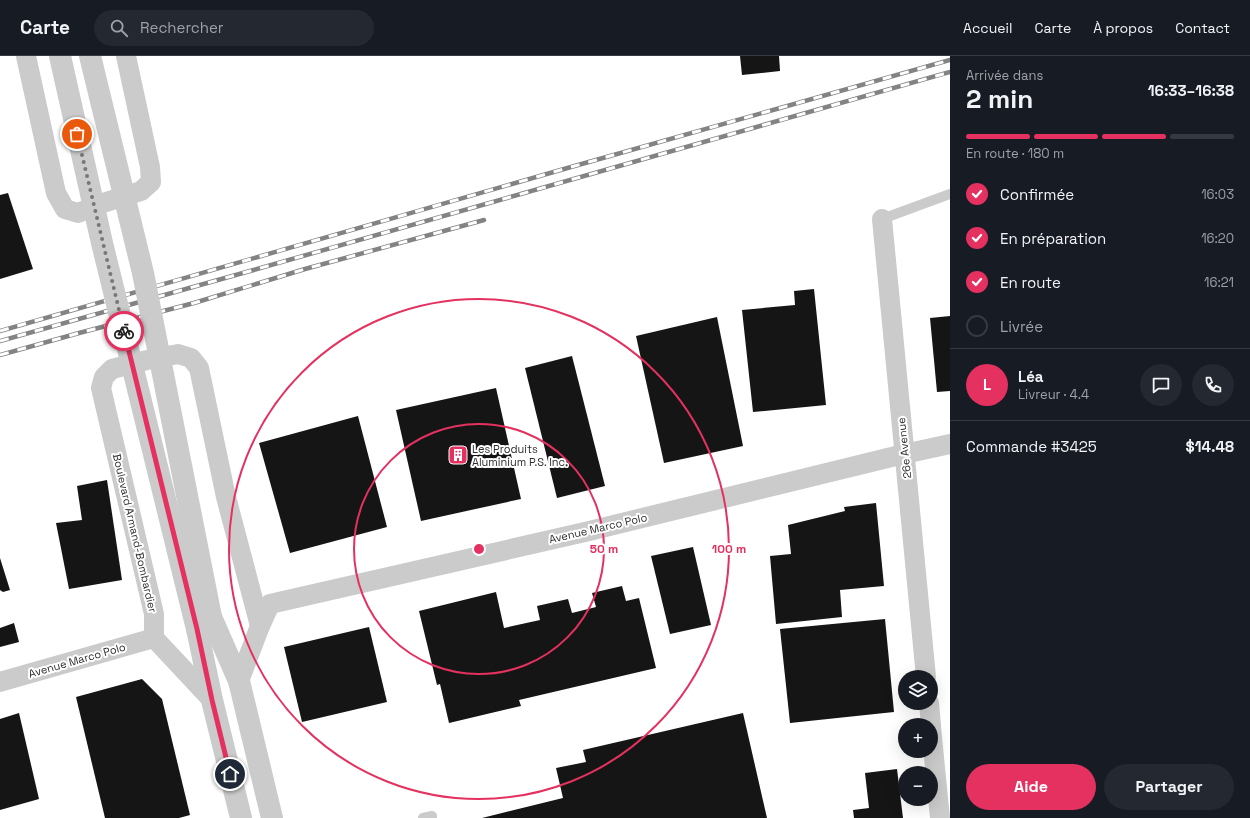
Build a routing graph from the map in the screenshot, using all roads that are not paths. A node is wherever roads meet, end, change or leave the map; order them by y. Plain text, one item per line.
1 (26, 56) edge
2 (60, 56) edge
3 (90, 56) edge
4 (126, 56) edge
5 (950, 194) edge
6 (882, 219) joint
7 (950, 444) edge
8 (904, 454) junction
9 (204, 623) junction
10 (260, 626) junction
11 (154, 638) junction
12 (925, 670) edge
13 (239, 681) junction
14 (0, 682) edge
15 (212, 700) junction
16 (934, 758) edge
17 (241, 818) edge
18 (272, 818) edge
19 (423, 818) edge
20 (432, 818) edge
21 (940, 818) edge

1 - 4 street
2 - 9 street, bridge
3 - 9 street, bridge
5 - 6 lane
6 - 8 street, 26e Avenue
7 - 8 street, Avenue Marco Polo
8 - 10 street, Avenue Marco Polo
8 - 12 street, 26e Avenue
9 - 13 street
9 - 15 street
10 - 11 street, Boulevard Armand-Bombardier
10 - 13 street
11 - 14 street, Avenue Marco Polo
11 - 15 street
13 - 18 street
15 - 17 street
16 - 21 street
19 - 20 lane

